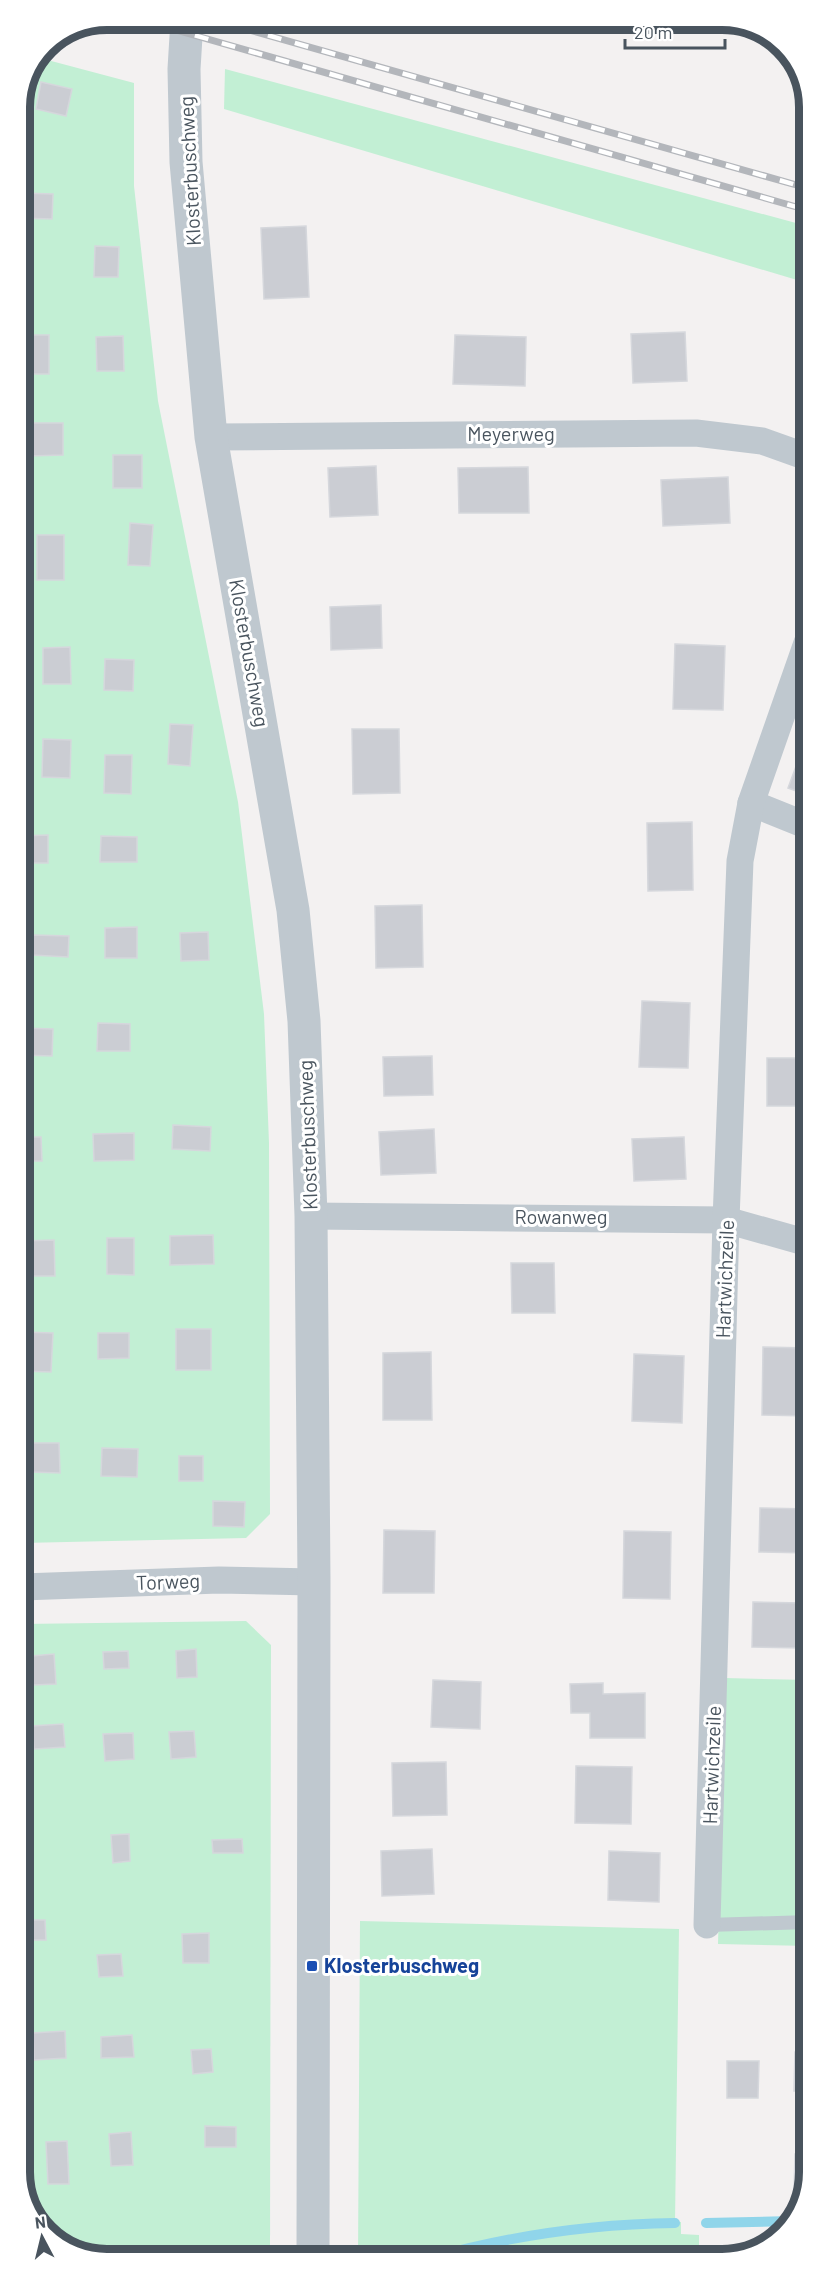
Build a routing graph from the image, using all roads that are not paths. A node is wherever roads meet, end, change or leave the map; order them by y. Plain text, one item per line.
1 (186, 30) edge
2 (211, 437) junction
3 (799, 455) edge
4 (799, 666) edge
5 (751, 803) junction
6 (799, 823) edge
7 (311, 1216) junction
8 (726, 1220) junction
9 (799, 1240) edge
10 (315, 1582) junction
11 (30, 1587) edge
12 (799, 1922) edge
13 (707, 1925) joint
14 (313, 2249) edge

1 - 2 street, Klosterbuschweg
2 - 3 street, Meyerweg
2 - 7 street, Klosterbuschweg
4 - 5 street, Hartwichzeile
5 - 6 street
5 - 8 street, Hartwichzeile
7 - 8 street, Rowanweg
7 - 10 street, Klosterbuschweg
8 - 9 street, Rowanweg
8 - 13 street, Hartwichzeile
10 - 11 street, Torweg
10 - 14 street, Klosterbuschweg
12 - 13 lane

